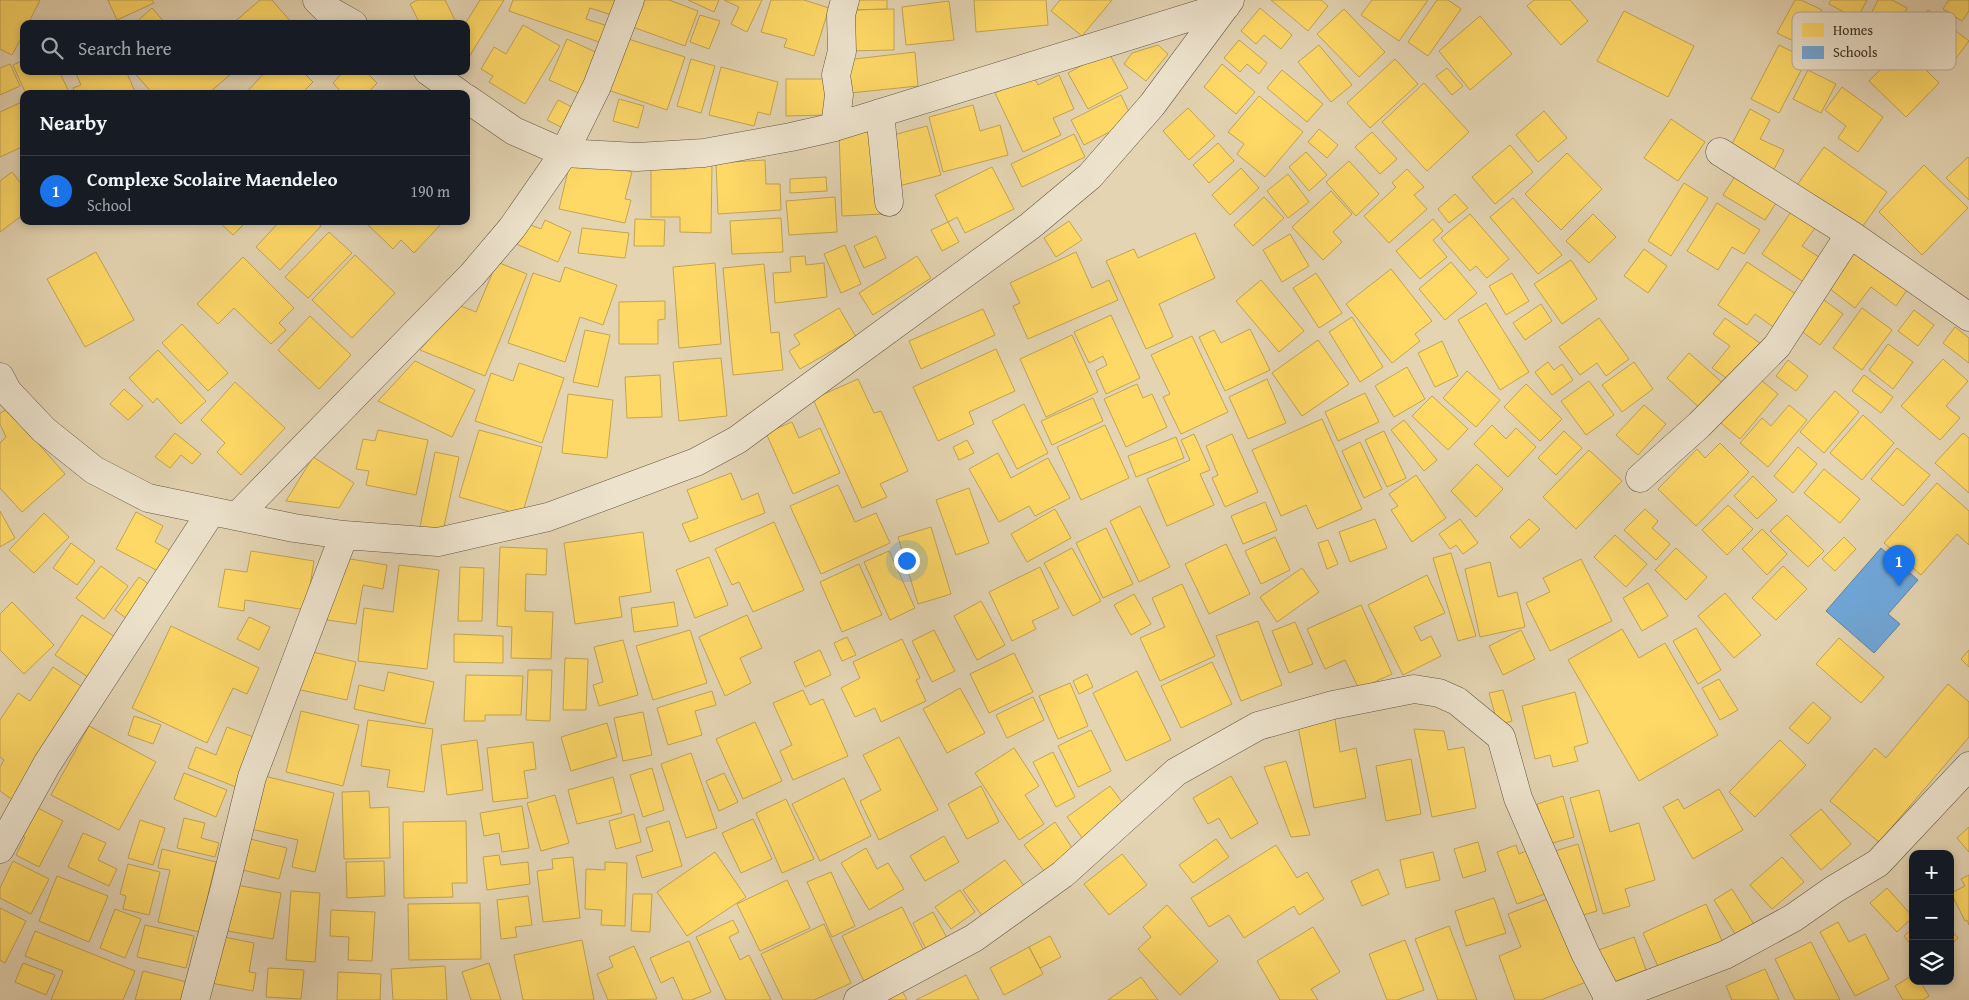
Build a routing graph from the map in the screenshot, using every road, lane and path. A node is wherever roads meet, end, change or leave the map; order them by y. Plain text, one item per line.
1 (317, 0) edge
2 (630, 0) edge
3 (845, 0) edge
4 (1228, 3) edge
5 (346, 20) edge
6 (434, 75) edge
7 (454, 90) edge
8 (470, 101) edge
9 (880, 113) junction
10 (835, 127) junction
11 (1720, 152) dead end
12 (564, 153) junction
13 (889, 202) dead end
14 (1850, 234) junction
15 (1969, 317) edge
16 (0, 377) edge
17 (1640, 478) dead end
18 (224, 514) junction
19 (344, 535) junction
20 (1969, 766) edge
21 (0, 849) edge
22 (195, 1000) edge
23 (858, 1000) edge
24 (1608, 1000) edge

1 - 5 street
2 - 12 street
3 - 10 street
4 - 9 street
4 - 19 street
6 - 7 street
8 - 12 street
9 - 10 street
9 - 13 street
10 - 12 street
11 - 14 street
12 - 18 street
14 - 15 street
14 - 17 street
16 - 18 street
18 - 19 street
18 - 21 street
19 - 22 street
20 - 24 street
23 - 24 street

